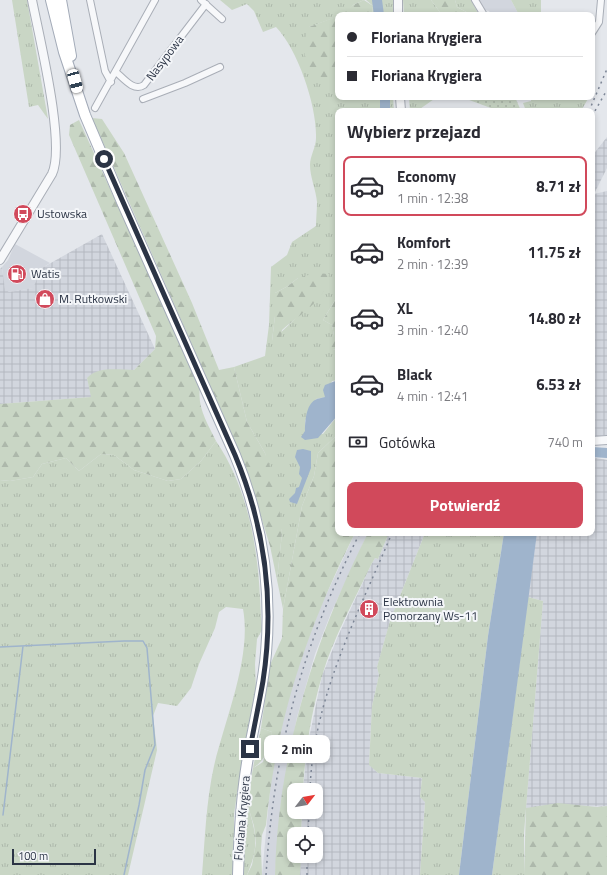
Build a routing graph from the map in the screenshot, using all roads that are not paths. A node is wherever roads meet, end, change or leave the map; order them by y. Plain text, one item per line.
1 (32, 0) edge
2 (52, 0) edge
3 (61, 0) edge
4 (90, 0) edge
5 (155, 0) edge
6 (398, 0) edge
7 (475, 0) edge
8 (601, 0) edge
9 (203, 2) edge
10 (398, 12) edge
11 (482, 12) edge
12 (222, 18) dead end
13 (595, 28) edge
14 (220, 67) dead end
15 (116, 72) junction
16 (75, 81) junction
17 (111, 82) junction
18 (143, 99) dead end
19 (95, 108) dead end
20 (0, 260) edge
21 (607, 440) edge
22 (595, 441) edge
23 (238, 875) edge

1 - 20 street
2 - 16 main road, Floriana Krygiera
3 - 16 main road, Floriana Krygiera
4 - 17 street
5 - 15 street
6 - 10 street
7 - 11 street
8 - 13 street
9 - 12 street
9 - 15 street, Nasypowa
14 - 18 street
15 - 17 street
16 - 23 main road, Floriana Krygiera
17 - 19 street
21 - 22 street

